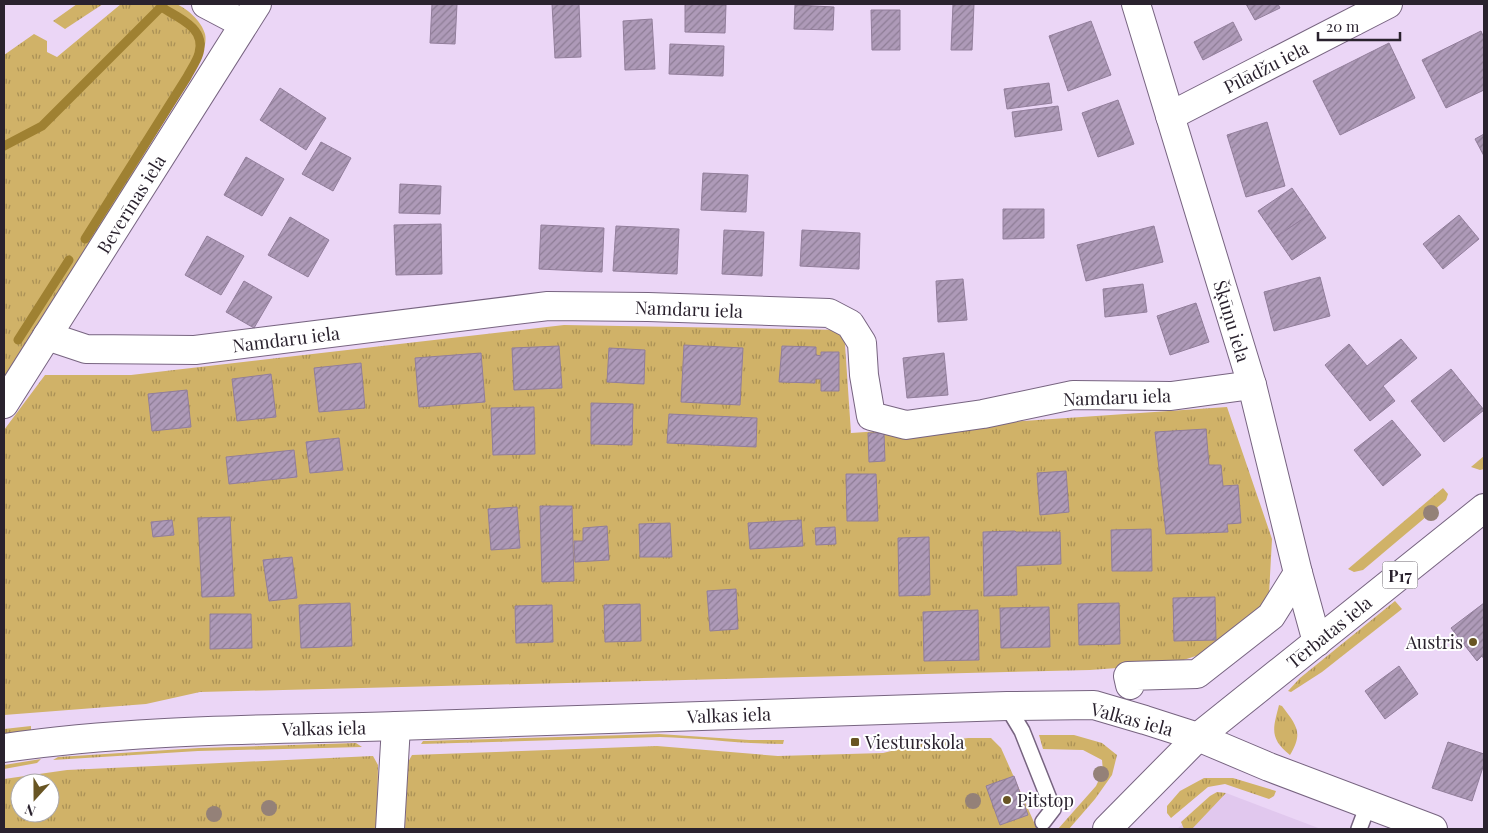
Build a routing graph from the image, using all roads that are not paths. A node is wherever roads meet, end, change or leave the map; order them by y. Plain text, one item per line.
1 (206, 4) edge
2 (1136, 4) edge
3 (1388, 4) edge
4 (251, 14) edge
5 (1170, 116) junction
6 (47, 336) junction
7 (1252, 386) junction
8 (4, 404) edge
9 (1484, 508) edge
10 (1298, 573) junction
11 (1317, 642) junction
12 (1130, 685) dead end
13 (1007, 706) junction
14 (396, 726) junction
15 (1198, 737) junction
16 (4, 748) edge
17 (1364, 817) edge
18 (1043, 822) dead end
19 (390, 829) edge
20 (1107, 829) edge
21 (1433, 829) edge

1 - 4 street
2 - 5 street, Šķūņu iela
3 - 5 street, Pīlādžu iela
4 - 6 street, Beverīnas iela
5 - 7 street, Šķūņu iela
6 - 7 street, Namdaru iela
6 - 8 street, Beverīnas iela
7 - 10 street, Šķūņu iela
9 - 11 street, Tērbatas iela / P17
10 - 11 street, Šķūņu iela
10 - 12 street
11 - 15 street, Tērbatas iela / P17
13 - 14 street, Valkas iela
13 - 15 street, Valkas iela
13 - 18 lane
14 - 16 street, Valkas iela
14 - 19 street
15 - 17 street, Valkas iela
15 - 20 street, P17
17 - 21 street, Valkas iela

